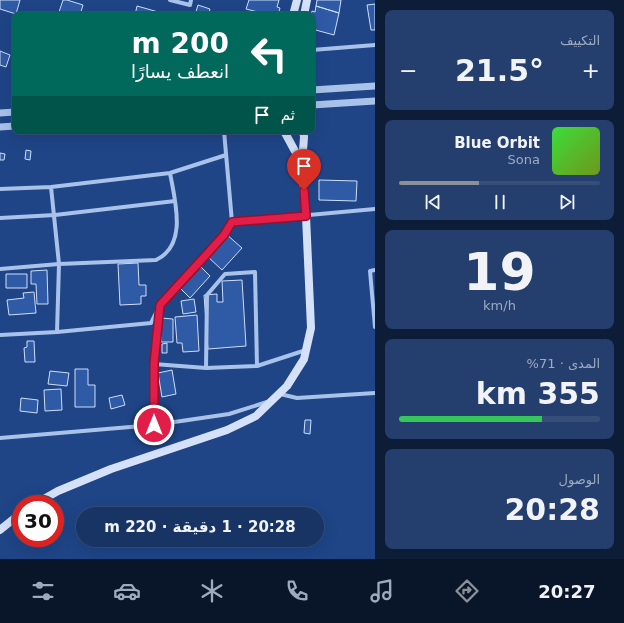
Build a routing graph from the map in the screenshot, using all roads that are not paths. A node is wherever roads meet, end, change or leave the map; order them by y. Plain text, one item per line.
1 (170, 0) edge
2 (191, 0) edge
3 (297, 0) edge
4 (307, 0) edge
5 (294, 12) edge
6 (305, 12) edge
7 (375, 44) edge
8 (315, 50) edge
9 (375, 86) edge
10 (315, 90) edge
11 (375, 101) edge
12 (315, 105) edge
13 (12, 112) edge
14 (0, 113) edge
15 (0, 126) edge
16 (12, 126) edge
17 (224, 134) edge
18 (286, 134) edge
19 (304, 134) edge
20 (226, 155) junction
21 (302, 164) junction
22 (170, 174) junction
23 (51, 187) junction
24 (0, 189) edge
25 (175, 201) junction
26 (375, 209) edge
27 (55, 215) junction
28 (306, 216) junction
29 (0, 218) edge
30 (232, 222) junction
31 (59, 264) junction
32 (0, 269) edge
33 (375, 270) edge
34 (160, 305) junction
35 (375, 327) edge
36 (57, 332) junction
37 (0, 335) edge
38 (306, 350) junction
39 (154, 364) junction
40 (257, 366) junction
41 (206, 368) junction
42 (375, 393) edge
43 (280, 394) junction
44 (271, 401) junction
45 (154, 425) junction
46 (0, 438) edge
47 (51, 495) edge
48 (12, 520) edge
49 (0, 530) edge

1 - 2 street
3 - 5 main road
4 - 6 main road
7 - 8 street
9 - 10 street
11 - 12 street
13 - 14 street
15 - 16 street
17 - 20 street
18 - 21 main road
19 - 21 main road
20 - 22 street
20 - 30 street
21 - 28 main road
22 - 23 street
22 - 25 street
23 - 24 street
23 - 27 street
25 - 27 street
25 - 31 street
26 - 28 street
27 - 29 street
27 - 31 street
28 - 30 street
28 - 38 main road
30 - 34 street
31 - 32 street
31 - 36 street
33 - 35 street
34 - 36 street
34 - 39 street
36 - 37 street
38 - 40 street
38 - 43 main road
39 - 41 street
39 - 45 street
40 - 41 street
40 - 41 street
42 - 43 street
43 - 44 main road
44 - 45 street
44 - 47 main road
45 - 46 street
48 - 49 main road

